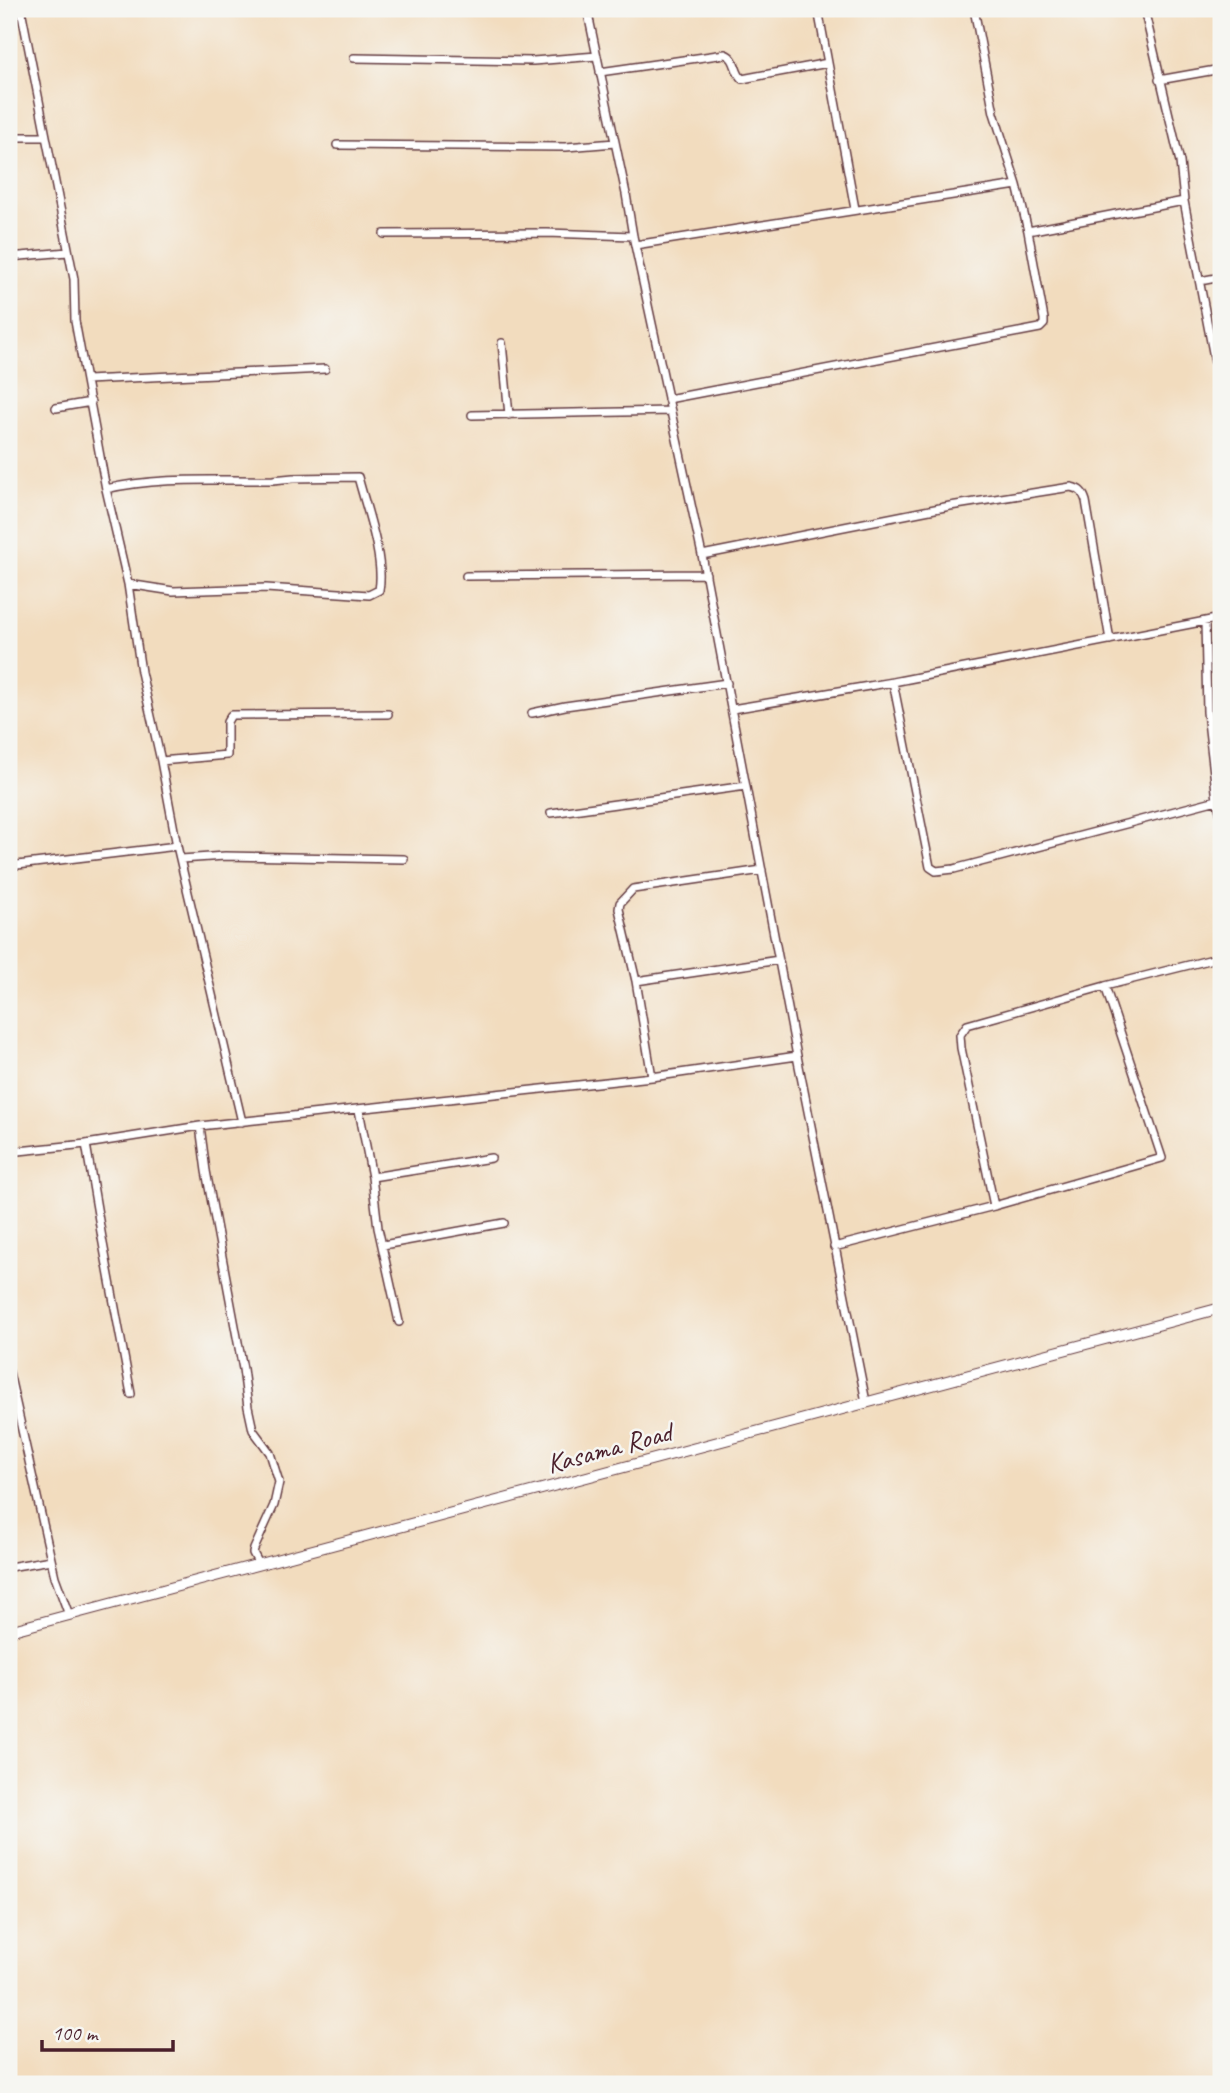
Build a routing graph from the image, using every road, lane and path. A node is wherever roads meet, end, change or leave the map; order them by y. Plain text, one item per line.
1 (21, 9) edge
2 (587, 9) edge
3 (818, 9) edge
4 (974, 9) edge
5 (1144, 9) edge
6 (597, 56) junction
7 (354, 58) dead end
8 (828, 63) junction
9 (1221, 69) edge
10 (600, 72) junction
11 (1159, 80) junction
12 (9, 137) edge
13 (46, 137) junction
14 (615, 143) junction
15 (337, 145) dead end
16 (1017, 186) junction
17 (1184, 201) junction
18 (855, 209) junction
19 (1028, 231) junction
20 (384, 234) dead end
21 (633, 236) junction
22 (635, 245) junction
23 (68, 253) junction
24 (9, 257) edge
25 (1221, 277) edge
26 (1200, 281) junction
27 (502, 343) dead end
28 (325, 369) dead end
29 (86, 380) junction
30 (1221, 394) edge
31 (668, 399) junction
32 (91, 402) junction
33 (56, 408) dead end
34 (671, 411) junction
35 (472, 415) dead end
36 (509, 415) junction
37 (106, 489) junction
38 (702, 555) junction
39 (706, 574) junction
40 (466, 576) dead end
41 (128, 584) junction
42 (1221, 618) edge
43 (1205, 622) junction
44 (1110, 640) junction
45 (893, 682) junction
46 (727, 683) junction
47 (732, 709) junction
48 (532, 713) dead end
49 (387, 714) dead end
50 (161, 761) junction
51 (746, 786) junction
52 (1217, 800) junction
53 (551, 813) dead end
54 (1221, 816) edge
55 (177, 846) junction
56 (181, 859) junction
57 (404, 859) dead end
58 (9, 866) edge
59 (762, 870) junction
60 (1221, 957) edge
61 (779, 960) junction
62 (636, 981) junction
63 (1105, 986) junction
64 (797, 1056) junction
65 (652, 1077) junction
66 (359, 1110) junction
67 (242, 1122) junction
68 (200, 1126) junction
69 (86, 1144) junction
70 (9, 1152) edge
71 (491, 1158) dead end
72 (372, 1177) junction
73 (994, 1206) junction
74 (504, 1223) dead end
75 (383, 1245) junction
76 (834, 1247) junction
77 (1221, 1308) edge
78 (399, 1322) dead end
79 (9, 1372) edge
80 (131, 1394) dead end
81 (866, 1402) junction
82 (51, 1560) junction
83 (259, 1564) junction
84 (9, 1567) edge
85 (69, 1615) junction
86 (9, 1631) edge

1 - 13 street
2 - 6 street
3 - 8 street
4 - 16 street
5 - 11 street
6 - 7 street
6 - 10 street
8 - 10 street
8 - 18 street
9 - 11 street
10 - 14 street
11 - 17 street
12 - 13 street
13 - 23 street
14 - 15 street
14 - 21 street
16 - 18 street
16 - 19 street
17 - 19 street
17 - 26 street
18 - 22 street
19 - 31 street
20 - 21 street
21 - 22 street
22 - 31 street
23 - 24 street
23 - 29 street
25 - 26 street
26 - 30 street
27 - 36 street
28 - 29 street
29 - 32 street
31 - 34 street
32 - 33 street
32 - 37 street
34 - 36 street
34 - 38 street
35 - 36 street
37 - 41 street
37 - 41 street
38 - 39 street
38 - 44 street
39 - 40 street
39 - 46 street
41 - 50 street
42 - 43 street
43 - 44 street
43 - 52 street
44 - 45 street
45 - 47 street
45 - 52 street
46 - 47 street
46 - 48 street
47 - 51 street
49 - 50 street
50 - 55 street
51 - 53 street
51 - 59 street
52 - 54 street
55 - 56 street
55 - 58 street
56 - 57 street
56 - 67 street
59 - 61 street
59 - 62 street
60 - 63 street
61 - 62 street
61 - 64 street
62 - 65 street
63 - 73 street
63 - 73 street
64 - 65 street
64 - 76 street
65 - 66 street
66 - 67 street
66 - 72 street
67 - 68 street
68 - 69 street
68 - 83 street
69 - 70 street
69 - 80 street
71 - 72 street
72 - 75 street
73 - 76 street
74 - 75 street
75 - 78 street
76 - 81 street
77 - 81 street, Kasama Road
79 - 82 street
81 - 83 street, Kasama Road
82 - 84 street
82 - 85 street
83 - 85 street, Kasama Road
85 - 86 street, Kasama Road

